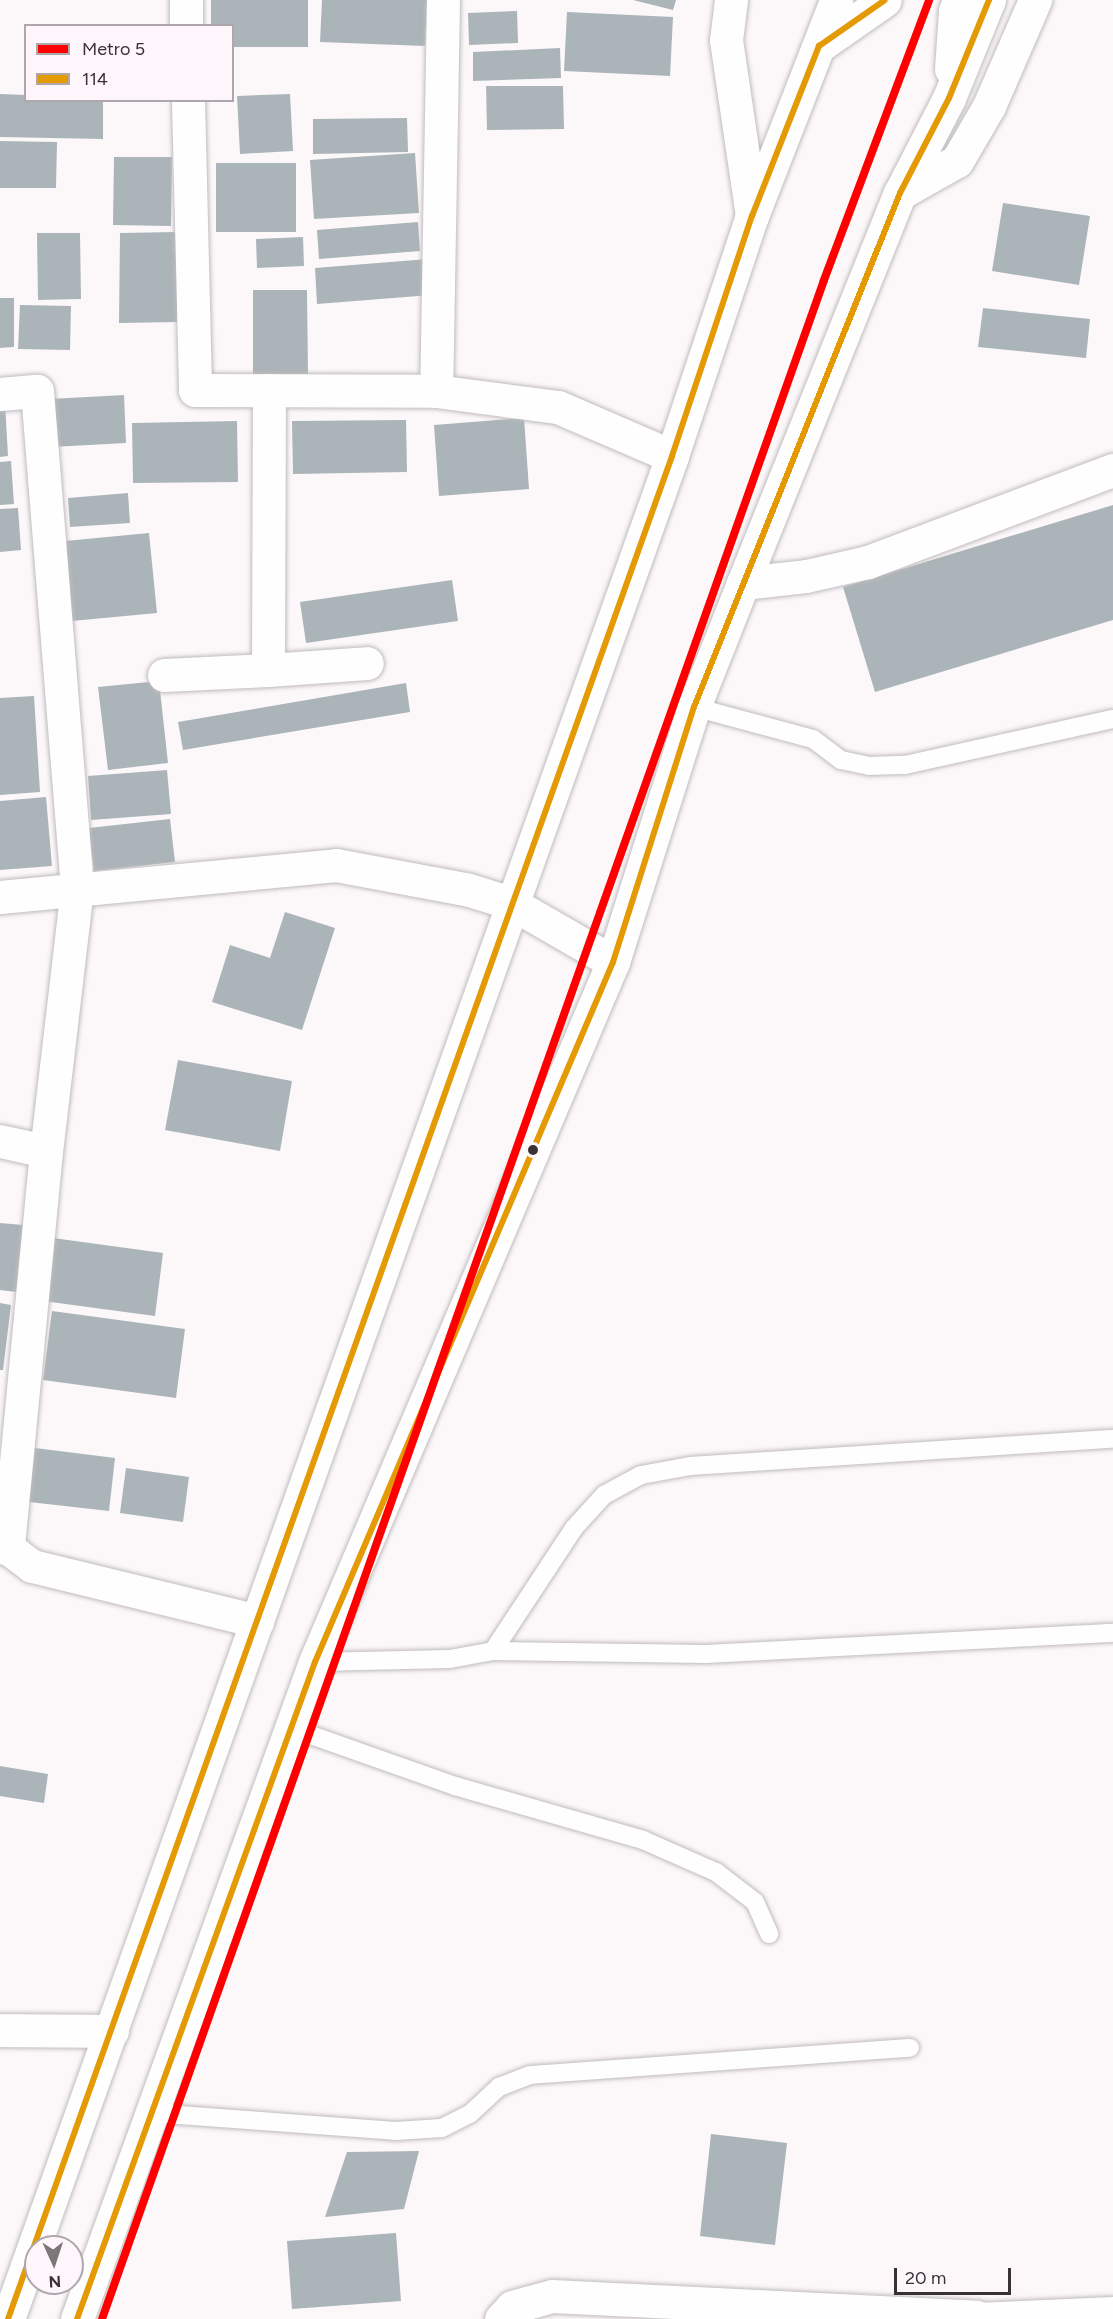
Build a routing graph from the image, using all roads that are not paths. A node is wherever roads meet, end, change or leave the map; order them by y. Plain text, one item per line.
1 (186, 0) edge
2 (442, 0) edge
3 (731, 0) edge
4 (836, 0) edge
5 (885, 0) edge
6 (959, 0) edge
7 (989, 0) edge
8 (1035, 0) edge
9 (186, 24) edge
10 (819, 46) junction
11 (949, 98) junction
12 (188, 102) edge
13 (900, 193) junction
14 (752, 216) junction
15 (269, 390) junction
16 (436, 390) junction
17 (0, 394) edge
18 (672, 456) junction
19 (1113, 470) edge
20 (743, 583) junction
21 (367, 663) dead end
22 (268, 670) junction
23 (164, 675) dead end
24 (694, 707) junction
25 (1113, 719) edge
26 (77, 888) junction
27 (0, 897) edge
28 (511, 903) junction
29 (613, 962) junction
30 (0, 1141) edge
31 (46, 1151) junction
32 (1113, 1439) edge
33 (4, 1547) edge
34 (257, 1621) junction
35 (1113, 1633) edge
36 (493, 1651) junction
37 (315, 1662) junction
38 (291, 1728) junction
39 (769, 1934) dead end
40 (0, 2030) edge
41 (112, 2031) junction
42 (910, 2048) dead end
43 (152, 2113) junction
44 (1113, 2313) edge
45 (976, 2318) edge
46 (8, 2319) edge
47 (77, 2319) edge
48 (501, 2319) edge

1 - 9 street
2 - 16 street
3 - 14 street
4 - 10 street
5 - 10 street
6 - 11 street
7 - 11 street
8 - 13 street
10 - 14 street
11 - 13 street
12 - 15 street
13 - 20 street
14 - 18 street
15 - 16 street
15 - 22 street
16 - 18 street
17 - 26 street
18 - 28 street
19 - 20 street
20 - 24 street
21 - 22 street
22 - 23 street
24 - 25 lane
24 - 29 street
26 - 27 street
26 - 28 street
26 - 31 street
28 - 29 street
28 - 34 street
29 - 37 street
30 - 31 street
31 - 33 street
32 - 36 lane
33 - 34 street
34 - 41 street
35 - 36 lane
36 - 37 lane
37 - 38 street
38 - 39 lane
38 - 43 street
40 - 41 street
41 - 46 street
42 - 43 lane
43 - 47 street
44 - 45 street
45 - 48 street

